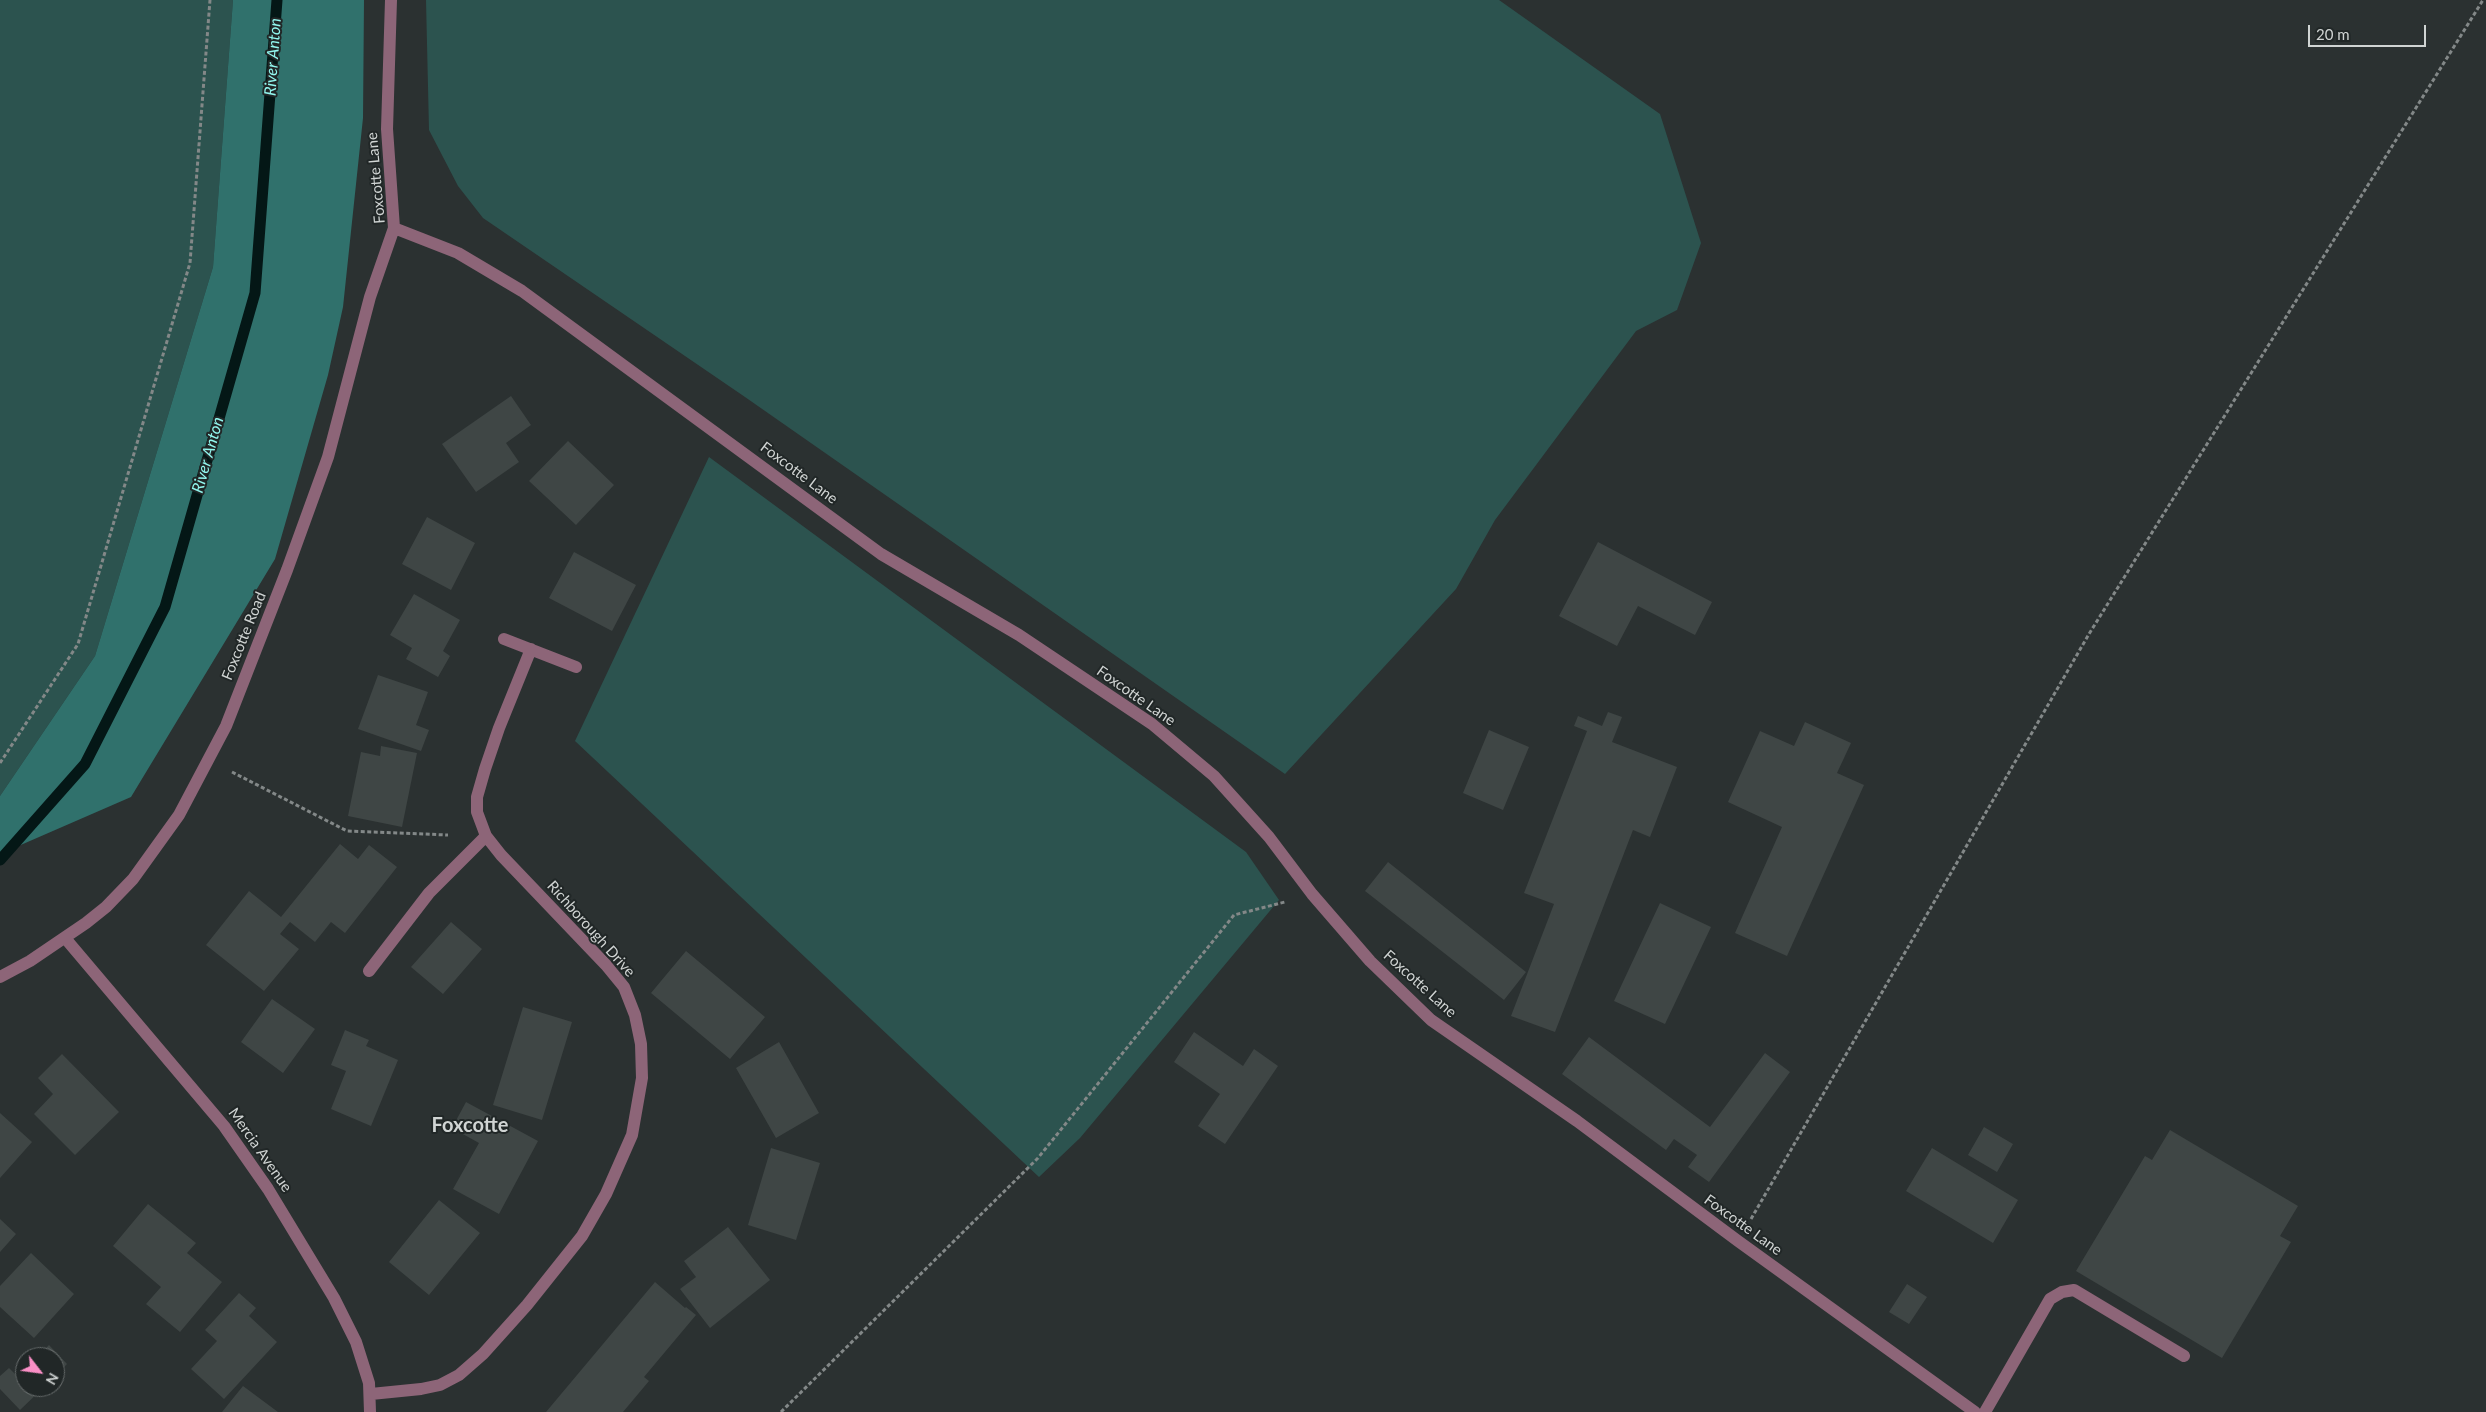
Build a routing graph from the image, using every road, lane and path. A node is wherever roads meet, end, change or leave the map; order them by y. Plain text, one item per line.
1 (210, 0) edge
2 (391, 0) edge
3 (2483, 0) edge
4 (394, 228) junction
5 (504, 639) dead end
6 (531, 650) junction
7 (576, 666) dead end
8 (209, 760) junction
9 (0, 763) edge
10 (486, 836) junction
11 (1312, 894) junction
12 (65, 938) junction
13 (369, 971) dead end
14 (0, 977) edge
15 (1738, 1242) junction
16 (2184, 1356) dead end
17 (371, 1394) junction
18 (370, 1412) edge
19 (782, 1412) edge
20 (1975, 1412) edge
21 (1985, 1412) edge

1 - 9 path
2 - 4 street, Foxcotte Lane
3 - 15 path
4 - 8 street, Foxcotte Road
4 - 11 street, Foxcotte Lane
5 - 6 street
6 - 7 street
6 - 10 street, Richborough Drive
8 - 10 path
8 - 12 street, Foxcotte Road
10 - 13 street
10 - 17 street, Richborough Drive
11 - 15 street, Foxcotte Lane
11 - 19 path
12 - 14 street, Foxcotte Road
12 - 17 street, Mercia Avenue
15 - 20 street, Foxcotte Lane
16 - 21 street
17 - 18 street, Mercia Avenue

